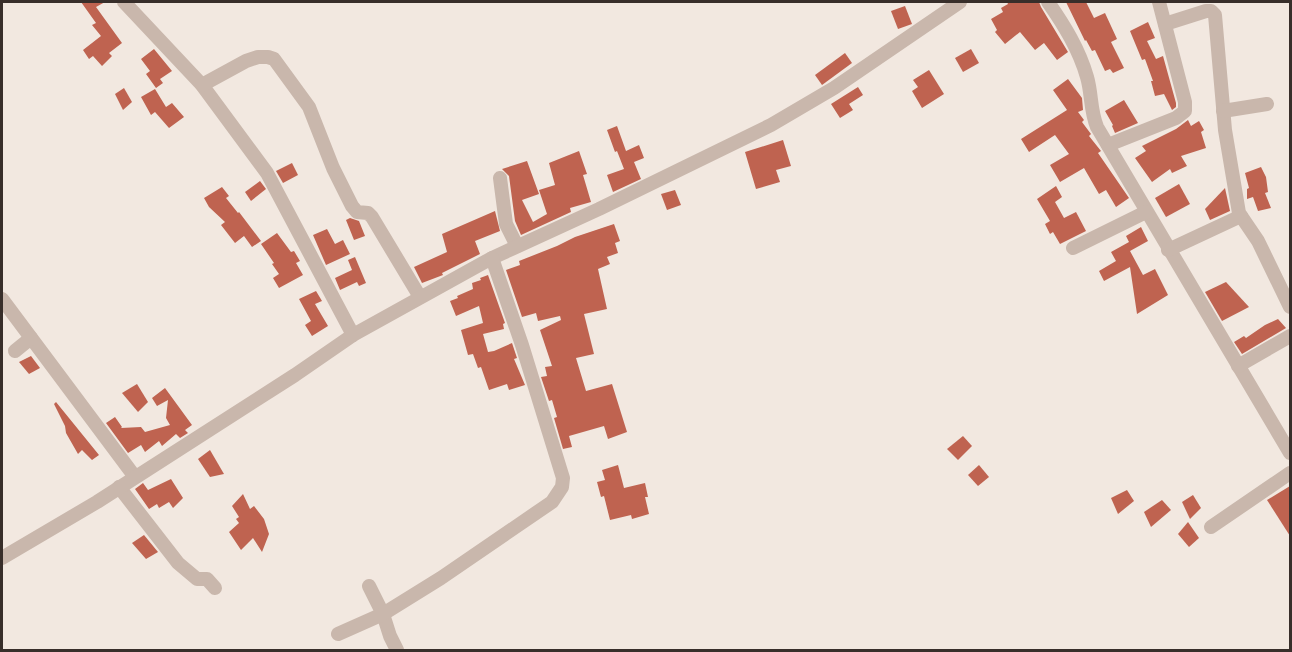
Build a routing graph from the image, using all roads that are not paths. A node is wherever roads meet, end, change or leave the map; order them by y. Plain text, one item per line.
1 (123, 2) edge
2 (960, 2) edge
3 (1048, 2) edge
4 (1159, 2) edge
5 (1165, 24) junction
6 (202, 85) junction
7 (1267, 104) dead end
8 (1223, 111) junction
9 (1108, 145) junction
10 (500, 178) dead end
11 (1146, 212) junction
12 (1241, 216) junction
13 (517, 246) junction
14 (1073, 248) dead end
15 (1168, 249) junction
16 (492, 258) junction
17 (420, 297) junction
18 (2, 301) edge
19 (1290, 307) edge
20 (353, 336) junction
21 (1290, 336) edge
22 (31, 338) junction
23 (15, 351) dead end
24 (1239, 366) junction
25 (1290, 453) edge
26 (1290, 473) edge
27 (135, 477) junction
28 (119, 487) junction
29 (1211, 527) dead end
30 (2, 558) edge
31 (369, 586) dead end
32 (215, 588) dead end
33 (383, 614) junction
34 (338, 634) dead end
35 (397, 651) edge

1 - 6 street
2 - 13 street
3 - 9 street
4 - 5 street
5 - 8 street
5 - 9 street
6 - 17 street
6 - 20 street
7 - 8 street
8 - 12 street
9 - 11 street
10 - 13 street
11 - 14 street
11 - 15 street
12 - 15 street
12 - 19 street
13 - 16 street
15 - 24 street
16 - 17 street
16 - 33 street
17 - 20 street
18 - 22 street
20 - 27 street
21 - 24 street
22 - 23 street
22 - 27 street
24 - 25 street
26 - 29 street
27 - 28 street
28 - 30 street
28 - 32 street
31 - 33 street
33 - 34 street
33 - 35 street

